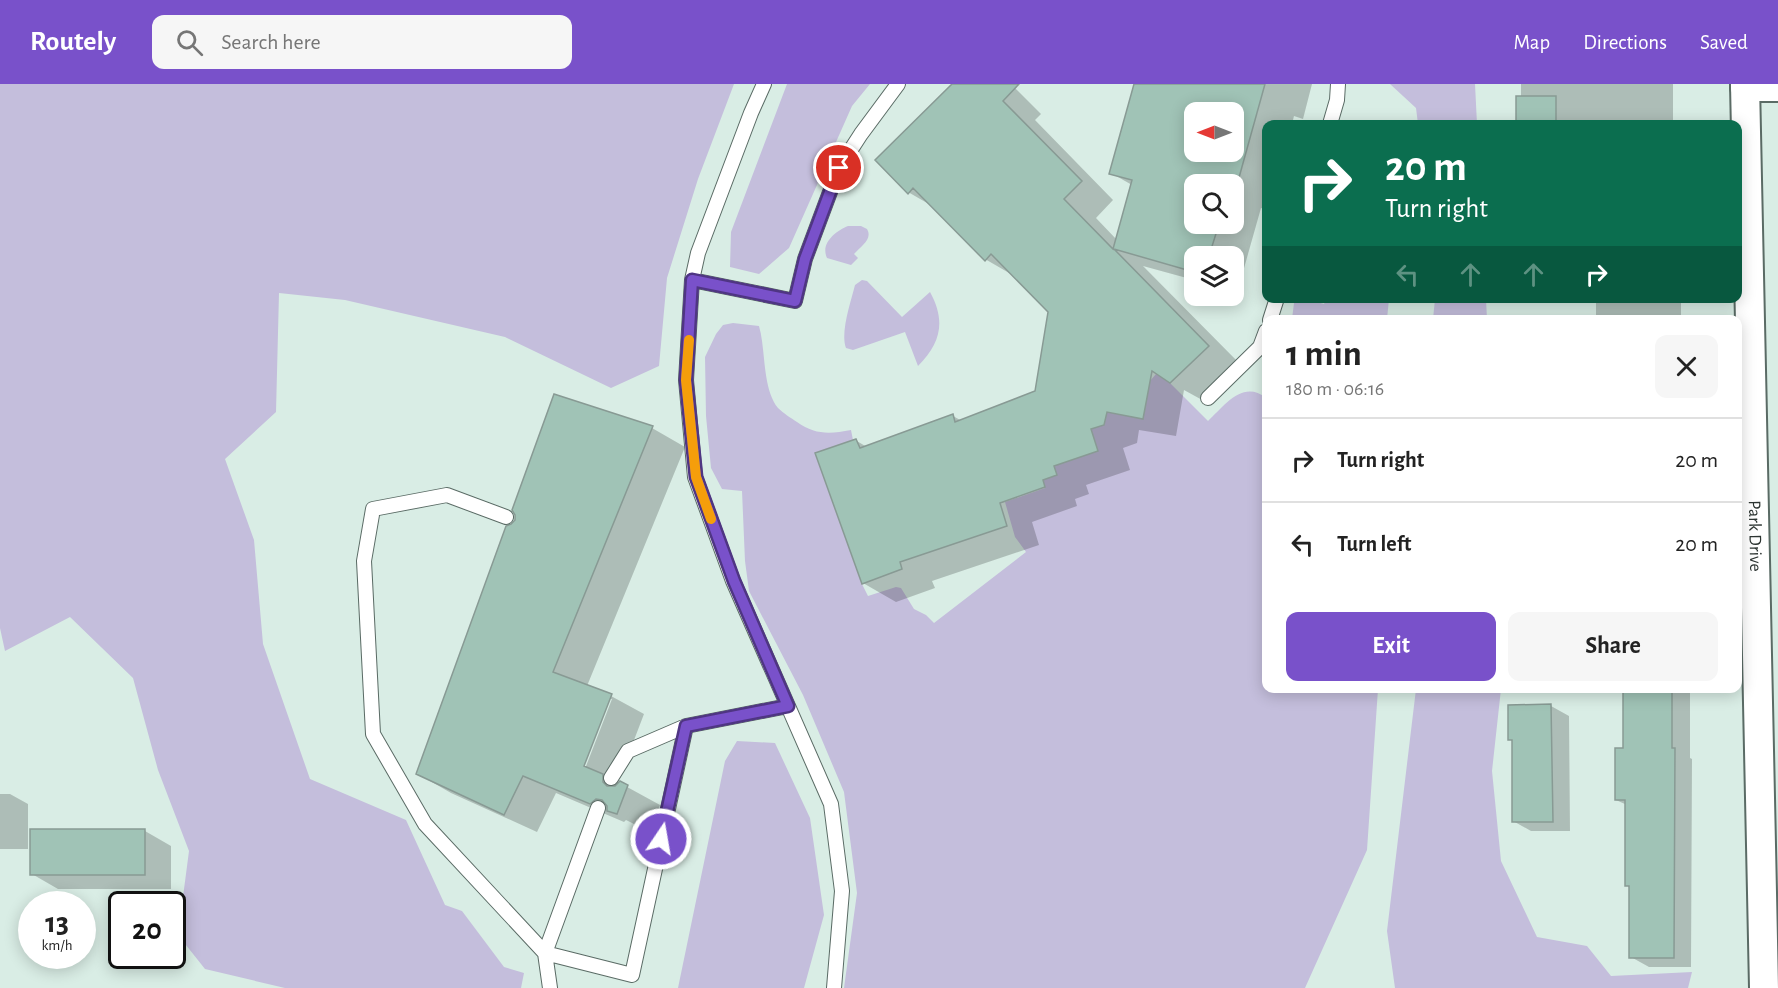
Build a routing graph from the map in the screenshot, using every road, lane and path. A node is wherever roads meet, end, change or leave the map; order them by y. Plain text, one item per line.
1 (764, 84) edge
2 (898, 84) edge
3 (1338, 84) edge
4 (1745, 86) edge
5 (1778, 87) edge
6 (1331, 120) edge
7 (692, 280) junction
8 (1262, 349) edge
9 (1208, 398) dead end
10 (506, 517) dead end
11 (788, 706) junction
12 (686, 726) junction
13 (611, 778) dead end
14 (598, 808) dead end
15 (545, 953) junction
16 (550, 988) edge
17 (834, 988) edge
18 (1764, 988) edge

1 - 7 lane
2 - 7 lane
3 - 6 lane
4 - 5 street
4 - 18 street, Park Drive
7 - 11 lane
8 - 9 lane
10 - 15 lane
11 - 12 lane
11 - 17 lane
12 - 13 lane
12 - 15 lane
14 - 15 lane
15 - 16 lane

